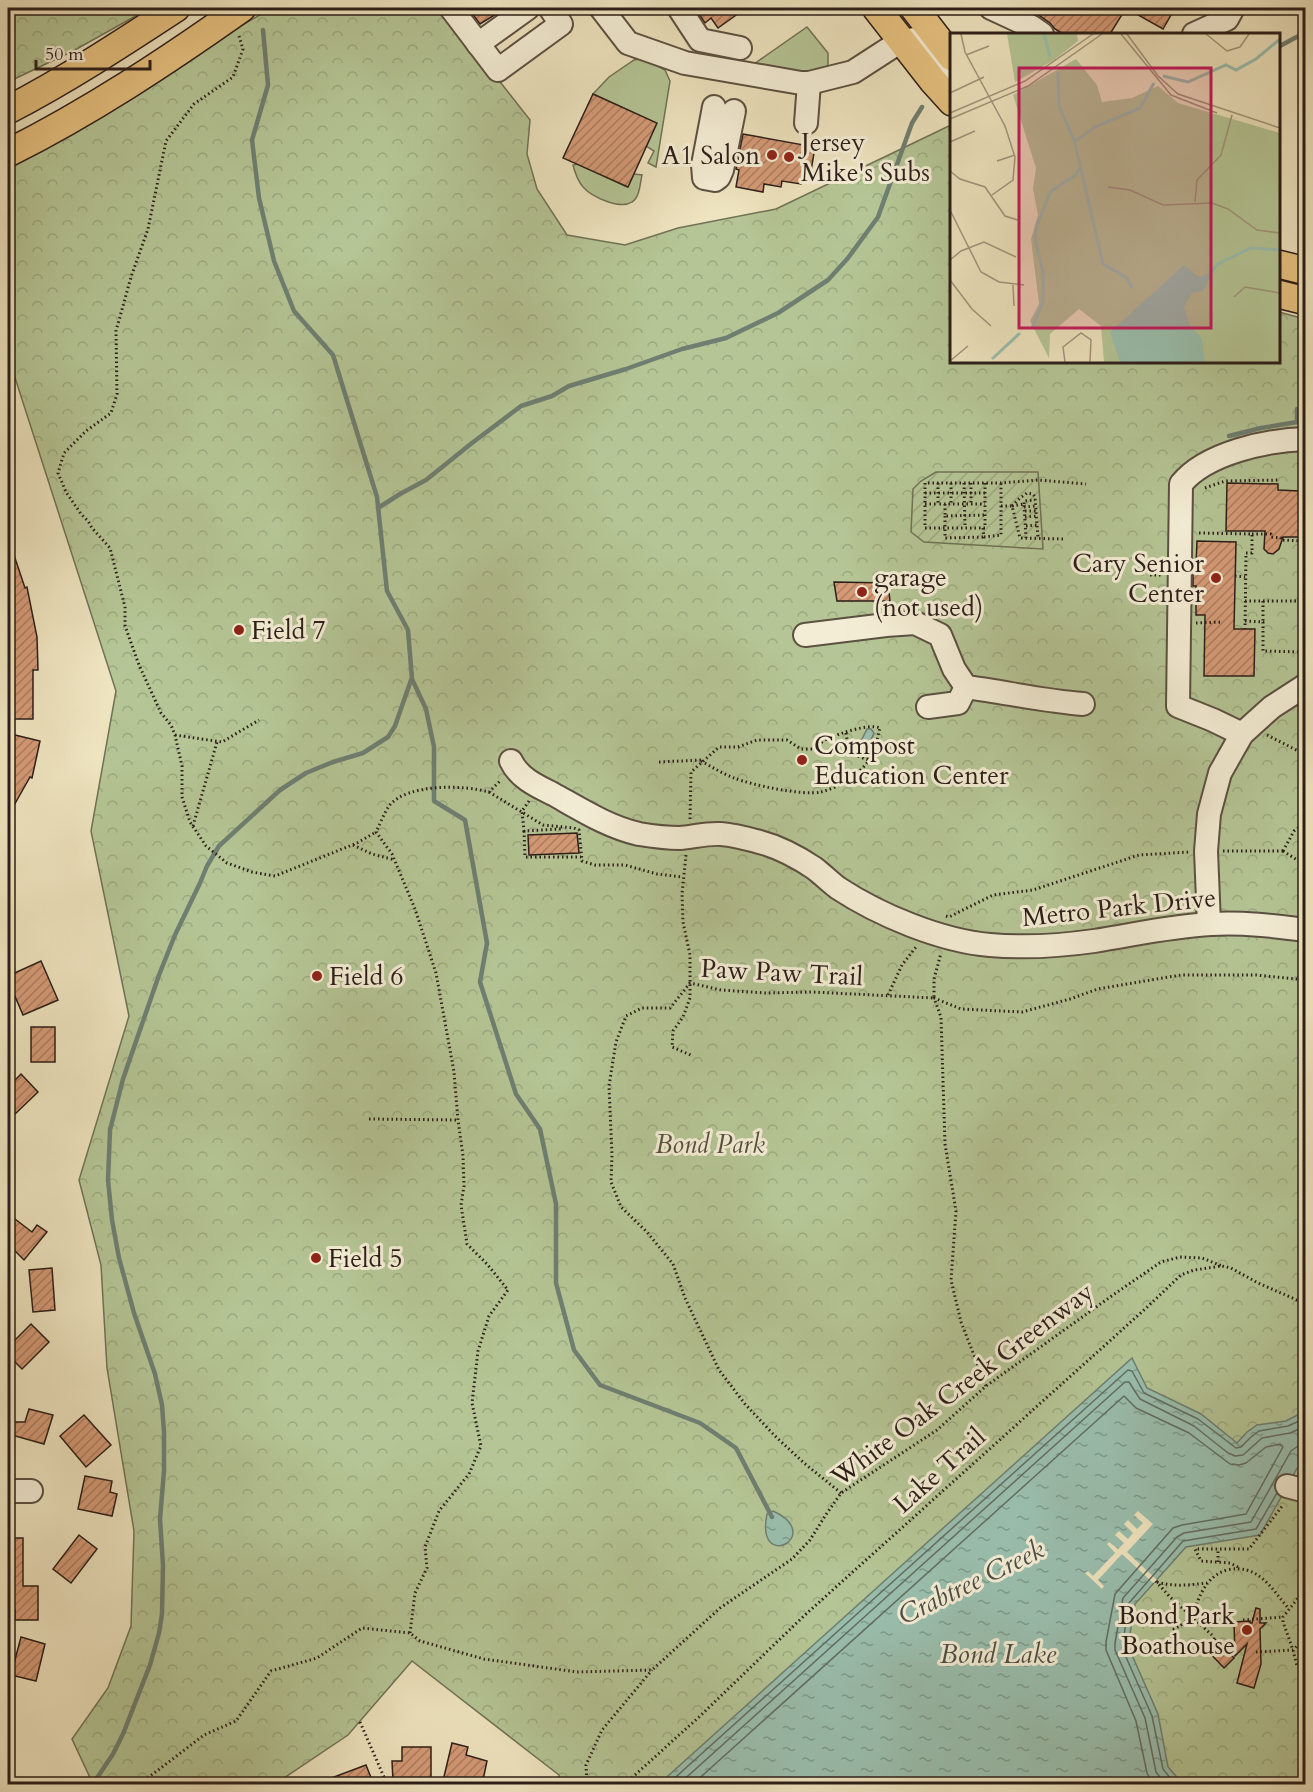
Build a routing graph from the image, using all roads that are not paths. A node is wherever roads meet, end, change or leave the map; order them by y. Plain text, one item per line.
1 (176, 8) edge
2 (242, 8) edge
3 (451, 8) edge
4 (528, 8) edge
5 (550, 8) edge
6 (601, 8) edge
7 (679, 8) edge
8 (876, 8) edge
9 (892, 8) edge
10 (991, 8) edge
11 (1233, 8) edge
12 (921, 17) edge
13 (1041, 33) edge
14 (1196, 33) edge
15 (901, 41) junction
16 (478, 44) junction
17 (740, 48) dead end
18 (950, 56) edge
19 (950, 79) edge
20 (808, 84) junction
21 (950, 101) edge
22 (8, 110) edge
23 (806, 123) dead end
24 (8, 153) edge
25 (715, 180) joint
26 (1280, 265) edge
27 (1305, 271) edge
28 (1280, 295) edge
29 (1305, 301) edge
30 (1304, 439) edge
31 (806, 635) dead end
32 (1305, 685) edge
33 (966, 687) junction
34 (1083, 704) dead end
35 (928, 707) dead end
36 (1251, 732) junction
37 (514, 766) road end
38 (1209, 924) junction
39 (1305, 930) edge
40 (8, 1491) edge
41 (31, 1491) dead end

1 - 22 main road
2 - 24 main road
3 - 16 street
4 - 16 street
5 - 16 street
6 - 20 street
7 - 17 street
8 - 15 main road
9 - 12 street
10 - 13 street
11 - 14 street
12 - 18 main road
15 - 19 street
15 - 20 street
15 - 21 main road
20 - 23 street
25 - 25 street
26 - 27 main road
28 - 29 main road
30 - 36 street
31 - 33 street
32 - 36 street
33 - 34 street
33 - 35 street
36 - 38 street
37 - 38 street, Metro Park Drive
38 - 39 street, Metro Park Drive
40 - 41 street

